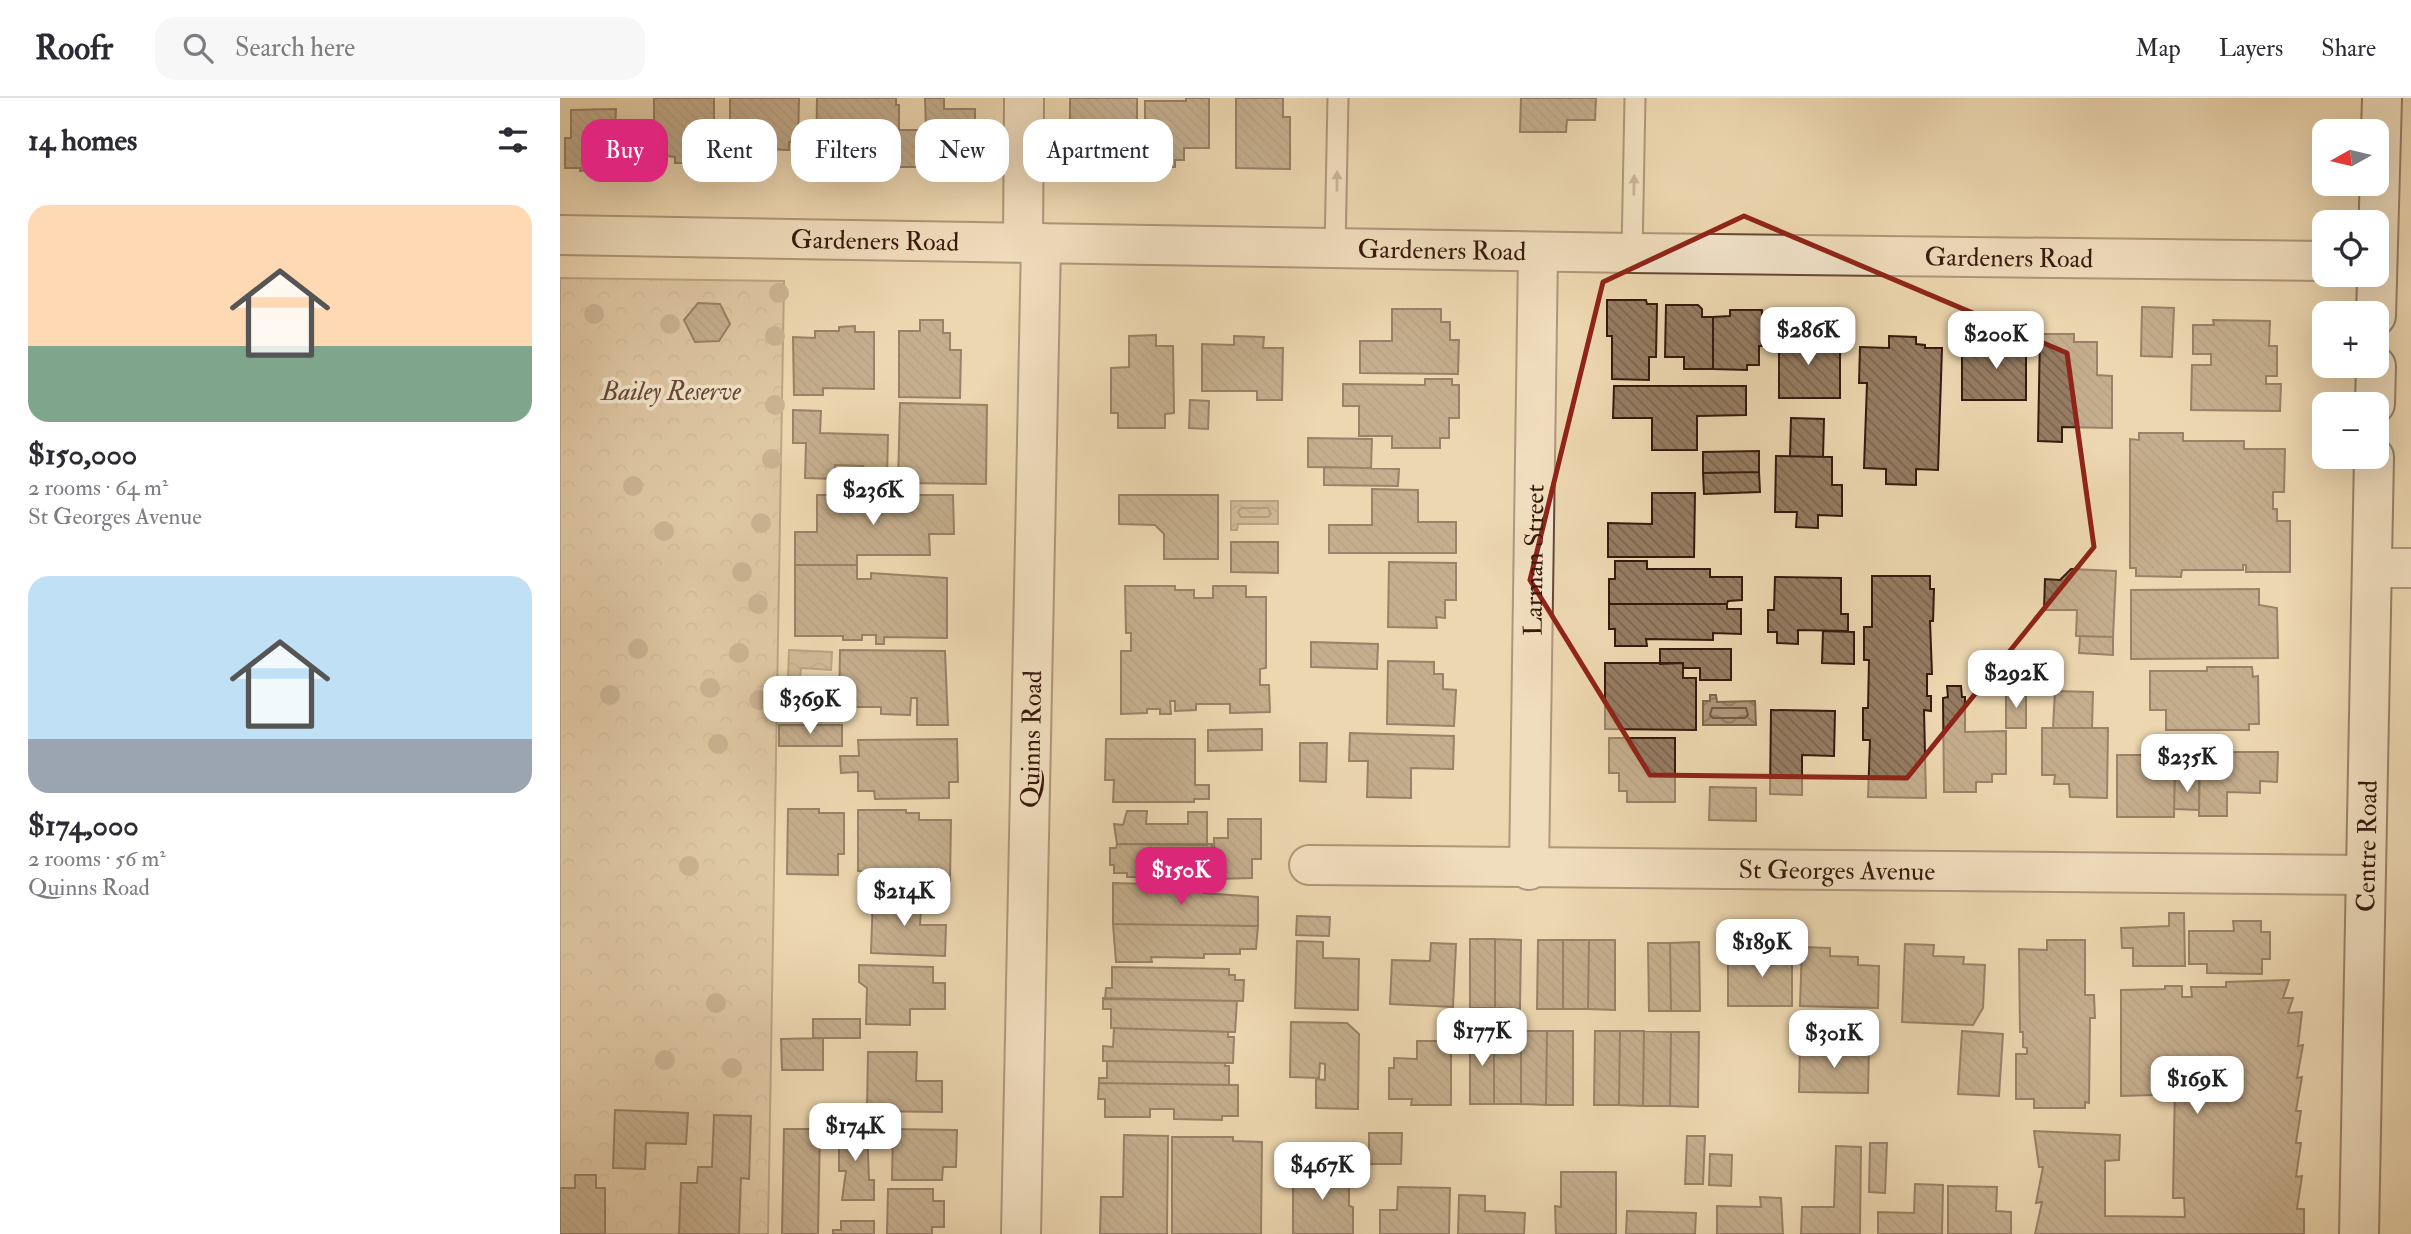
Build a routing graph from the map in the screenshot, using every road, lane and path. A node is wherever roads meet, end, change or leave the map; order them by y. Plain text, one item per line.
1 (1024, 98) edge
2 (1338, 98) edge
3 (1635, 98) edge
4 (2382, 98) edge
5 (2379, 210) edge
6 (560, 235) edge
7 (1032, 242) junction
8 (1335, 249) junction
9 (1538, 252) junction
10 (1632, 253) junction
11 (2312, 261) edge
12 (2374, 469) edge
13 (2372, 568) junction
14 (2411, 568) edge
15 (1309, 865) dead end
16 (1529, 870) junction
17 (2365, 875) junction
18 (1021, 1234) edge
19 (2359, 1234) edge

1 - 7 street, Quinns Road
8 -> 2 lane
10 -> 3 lane
4 - 5 street
6 - 7 street, Gardeners Road
7 - 8 street, Gardeners Road
7 - 18 street, Quinns Road
8 - 9 street, Gardeners Road
9 - 10 street, Gardeners Road
9 - 16 street, Larman Street
10 - 11 street, Gardeners Road
12 - 13 street, Centre Road
13 - 14 street
13 - 17 street, Centre Road
15 - 16 street, St Georges Avenue
16 - 17 street, St Georges Avenue
17 - 19 street, Centre Road

